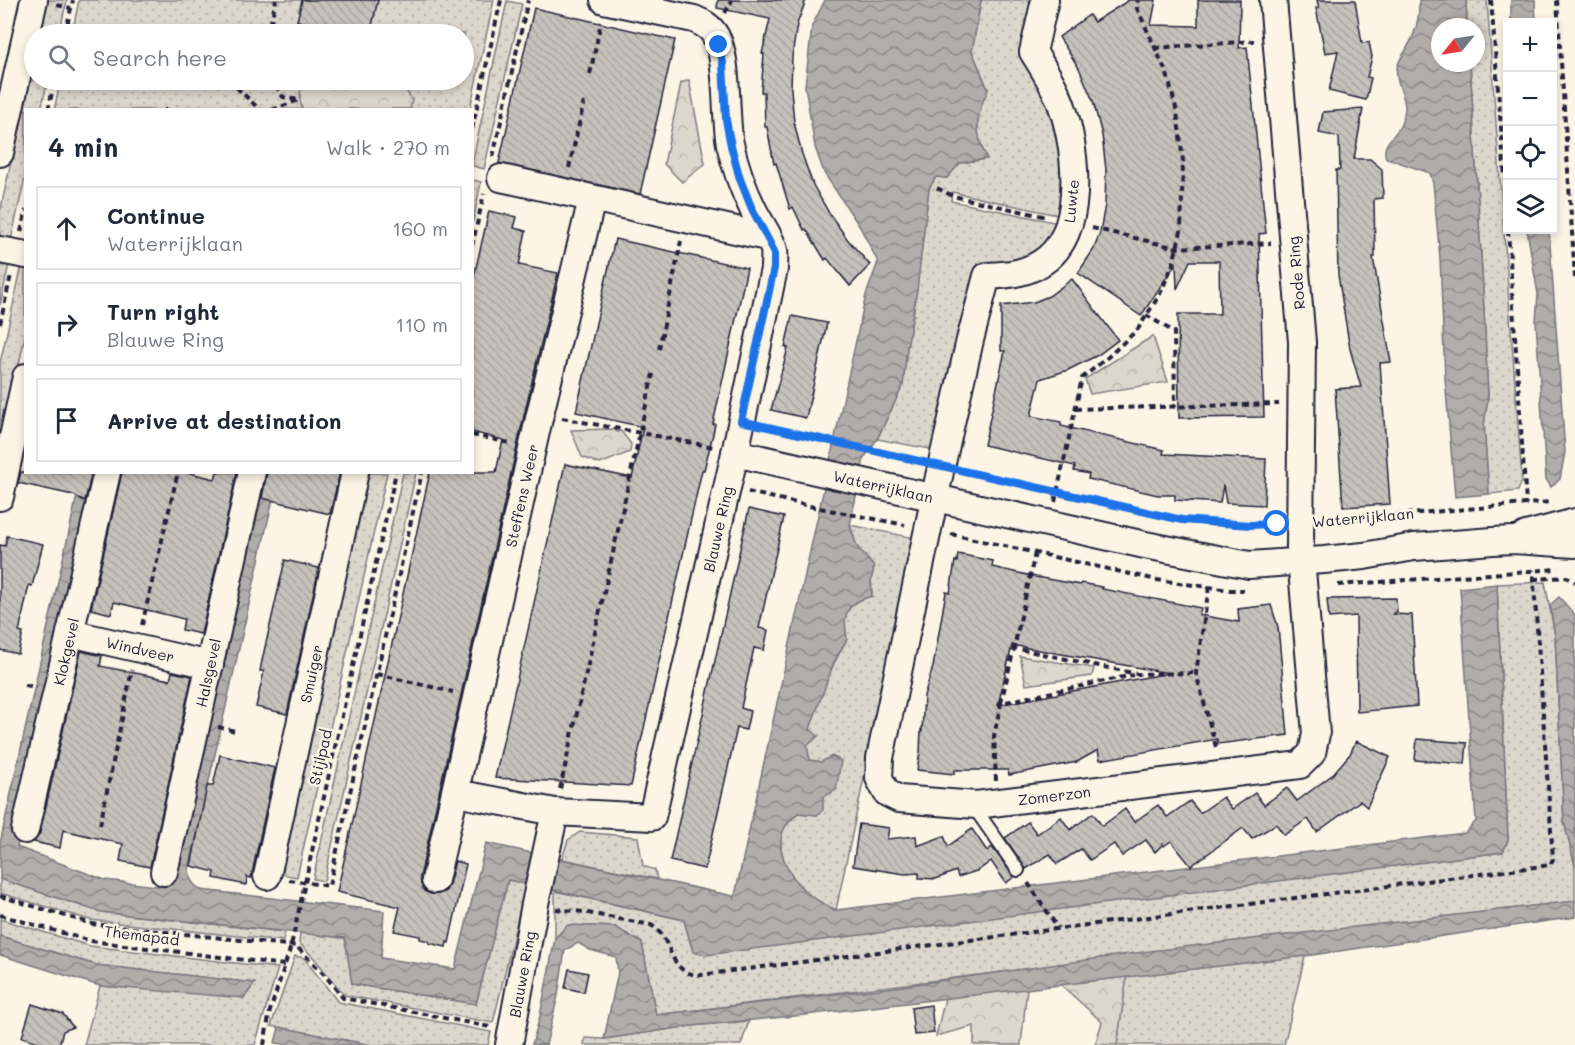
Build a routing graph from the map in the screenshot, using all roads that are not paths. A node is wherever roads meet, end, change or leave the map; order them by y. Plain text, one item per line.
1 (34, 0) edge
2 (605, 0) edge
3 (1045, 0) edge
4 (1273, 0) edge
5 (29, 24) edge
6 (24, 45) edge
7 (0, 153) edge
8 (493, 176) road end
9 (592, 199) junction
10 (767, 237) junction
11 (0, 250) edge
12 (24, 255) edge
13 (24, 386) edge
14 (735, 453) junction
15 (107, 474) edge
16 (252, 474) edge
17 (355, 474) edge
18 (0, 497) edge
19 (935, 497) junction
20 (1575, 522) edge
21 (1503, 540) junction
22 (1300, 544) junction
23 (1575, 544) edge
24 (70, 633) junction
25 (210, 665) junction
26 (456, 793) junction
27 (987, 804) junction
28 (555, 812) junction
29 (25, 830) dead end
30 (1018, 870) road end
31 (164, 872) dead end
32 (267, 876) road end
33 (435, 880) dead end
34 (510, 1040) edge

1 - 5 street
2 - 10 street, Blauwe Ring
3 - 19 street, Luwte
4 - 22 street, Rode Ring
6 - 7 street
8 - 9 street
9 - 10 street
9 - 26 street, Steffens Weer
10 - 14 street, Blauwe Ring
11 - 12 street
13 - 18 street
14 - 19 street, Waterrijklaan
14 - 28 street, Blauwe Ring
15 - 24 street, Klokgevel
16 - 25 street, Halsgevel
17 - 32 street, Smuiger
19 - 22 street, Waterrijklaan
19 - 27 street, Zomerzon
20 - 21 street, Waterrijklaan
21 - 22 street, Waterrijklaan
21 - 23 street, Waterrijklaan
22 - 27 street, Zomerzon
24 - 25 street, Windveer
24 - 29 street, Klokgevel
25 - 31 street, Halsgevel
26 - 28 street
26 - 33 street, Steffens Weer
27 - 30 lane
28 - 34 street, Blauwe Ring

